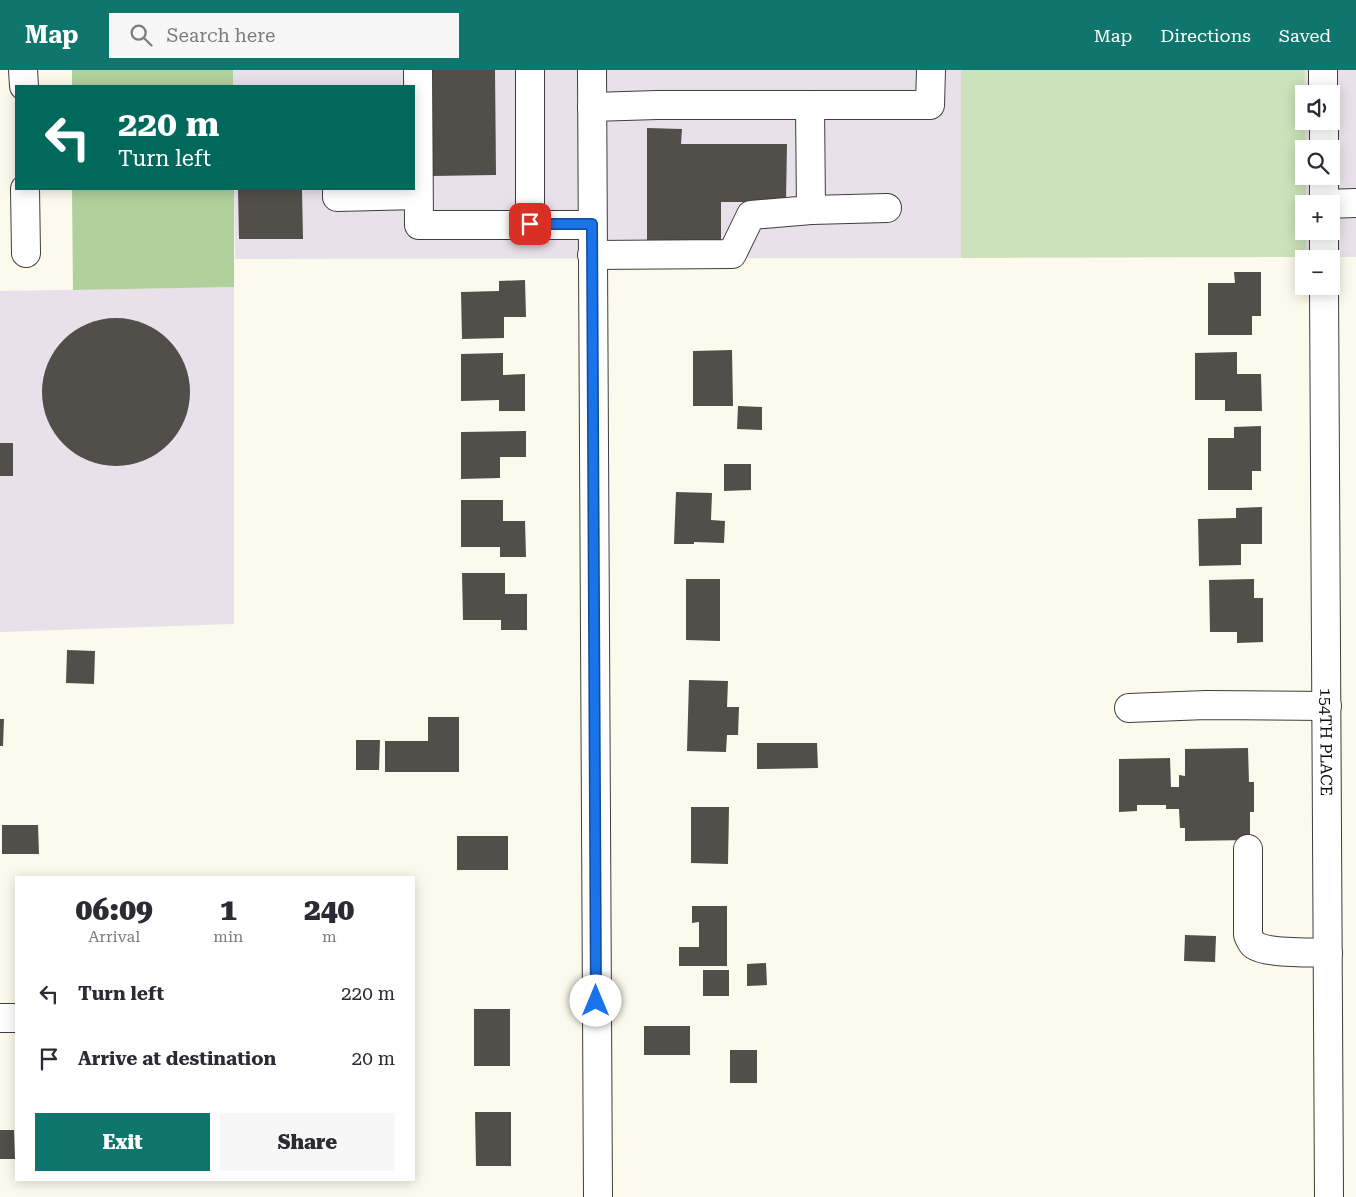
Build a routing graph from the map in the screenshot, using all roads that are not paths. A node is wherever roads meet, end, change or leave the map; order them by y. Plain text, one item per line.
1 (23, 70) edge
2 (418, 70) edge
3 (530, 70) edge
4 (592, 70) edge
5 (931, 70) edge
6 (1323, 70) edge
7 (24, 85) edge
8 (1323, 85) edge
9 (810, 105) junction
10 (592, 107) junction
11 (25, 190) edge
12 (337, 190) edge
13 (418, 195) junction
14 (1356, 202) edge
15 (1340, 203) edge
16 (887, 208) dead end
17 (811, 210) junction
18 (530, 224) junction
19 (592, 224) junction
20 (26, 253) dead end
21 (592, 254) junction
22 (1324, 295) edge
23 (1327, 706) junction
24 (1129, 708) dead end
25 (1248, 849) dead end
26 (1328, 953) junction
27 (0, 1018) edge
28 (15, 1018) edge
29 (598, 1197) edge
30 (1330, 1197) edge

1 - 7 street
2 - 13 street
3 - 18 street
4 - 10 street
5 - 9 street
6 - 8 street
9 - 10 street
9 - 17 street
10 - 19 street
11 - 20 street
12 - 13 street
13 - 18 street
14 - 15 street
16 - 17 street
17 - 21 street
18 - 19 street
19 - 21 street
21 - 29 street
22 - 23 street, 154TH PLACE
23 - 24 street
23 - 26 street, 154TH PLACE
25 - 26 street
26 - 30 street, 154TH PLACE
27 - 28 street

